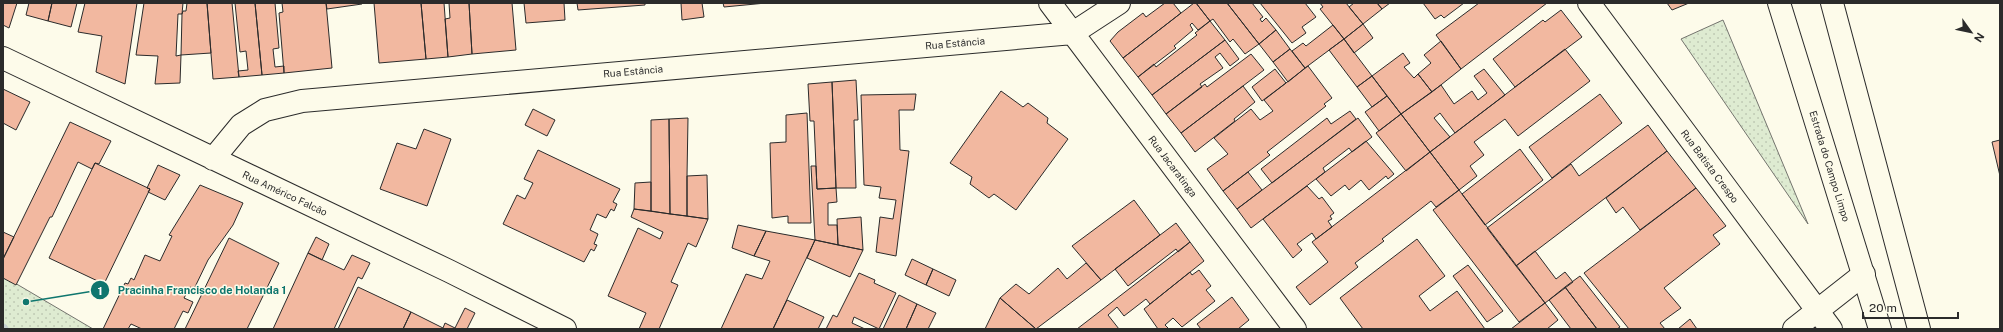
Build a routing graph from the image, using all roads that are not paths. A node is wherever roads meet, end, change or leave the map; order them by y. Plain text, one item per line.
1 (1050, 3) edge
2 (1119, 3) edge
3 (1589, 3) edge
4 (1779, 3) edge
5 (1832, 3) edge
6 (1073, 33) junction
7 (3, 58) edge
8 (213, 159) junction
9 (1864, 274) junction
10 (1818, 311) junction
11 (565, 329) edge
12 (1295, 329) edge
13 (1794, 329) edge
14 (1831, 329) edge
15 (1880, 329) edge
16 (1919, 329) edge

1 - 6 street, Rua Jacaratinga
2 - 6 street
3 - 10 street, Rua Batista Crespo
4 - 9 street, Estrada do Campo Limpo
5 - 16 street
6 - 8 street, Rua Estância
6 - 12 street, Rua Jacaratinga
7 - 8 street, Rua Américo Falcão
8 - 11 street, Rua Américo Falcão
9 - 10 street
9 - 15 street, Estrada do Campo Limpo
10 - 13 street
10 - 14 street, Rua Batista Crespo

